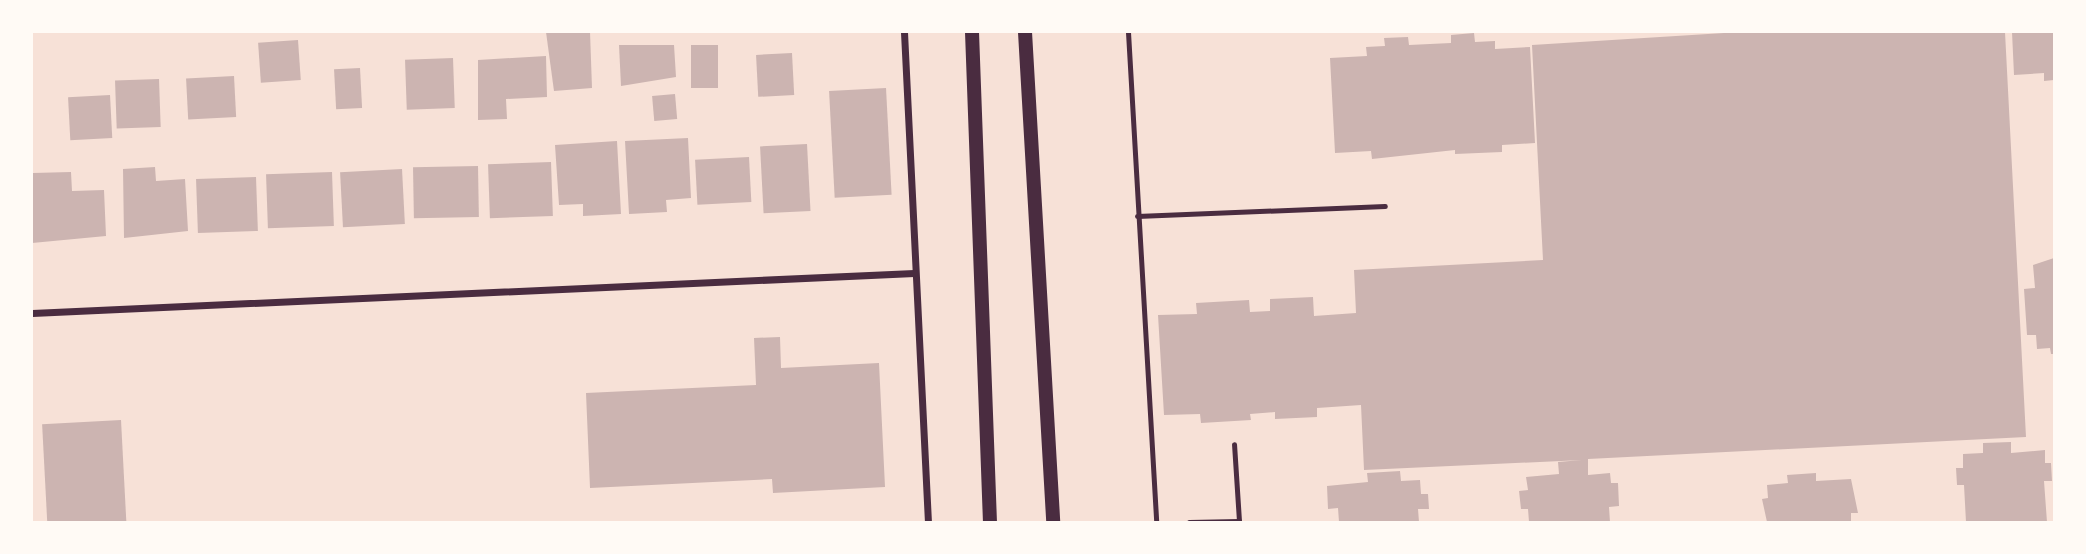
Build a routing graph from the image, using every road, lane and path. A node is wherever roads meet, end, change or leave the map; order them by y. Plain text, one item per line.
1 (904, 32) edge
2 (972, 32) edge
3 (1025, 32) edge
4 (1128, 32) edge
5 (1385, 206) dead end
6 (1137, 216) junction
7 (914, 273) junction
8 (32, 313) edge
9 (1234, 444) dead end
10 (928, 523) edge
11 (990, 523) edge
12 (1053, 523) edge
13 (1156, 523) edge
14 (1189, 523) edge

1 - 7 street
2 - 11 main road
3 - 12 main road
4 - 6 lane
5 - 6 lane
6 - 13 lane
7 - 8 street
7 - 10 street
9 - 14 lane

